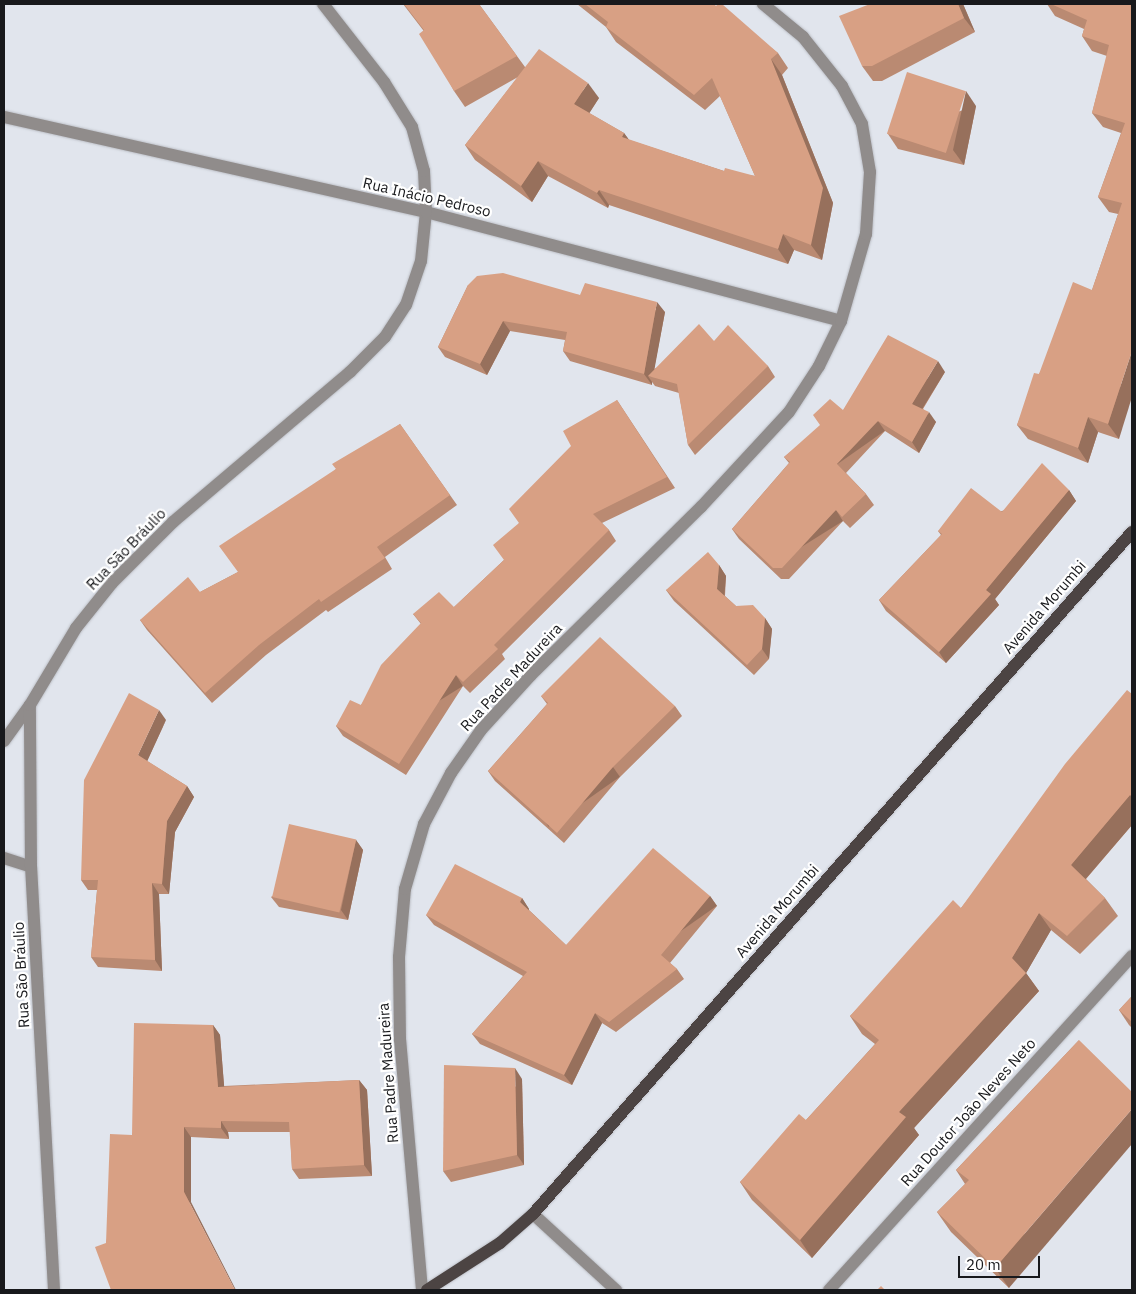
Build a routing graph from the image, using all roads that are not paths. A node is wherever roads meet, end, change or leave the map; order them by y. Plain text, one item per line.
1 (323, 4) edge
2 (763, 4) edge
3 (4, 117) edge
4 (426, 212) junction
5 (840, 321) junction
6 (1132, 532) edge
7 (30, 705) junction
8 (4, 741) edge
9 (4, 858) edge
10 (31, 867) junction
11 (1132, 956) edge
12 (533, 1214) junction
13 (54, 1290) edge
14 (422, 1290) edge
15 (427, 1290) edge
16 (616, 1290) edge
17 (829, 1290) edge

1 - 4 street, Rua São Bráulio
2 - 5 street, Rua Padre Madureira
3 - 4 street, Rua Inácio Pedroso
4 - 5 street, Rua Inácio Pedroso
4 - 7 street, Rua São Bráulio
5 - 14 street, Rua Padre Madureira
6 - 12 main road, Avenida Morumbi
7 - 8 street
7 - 10 street, Rua São Bráulio
9 - 10 street
10 - 13 street, Rua São Bráulio
11 - 17 street, Rua Doutor João Neves Neto
12 - 15 main road, Avenida Morumbi
12 - 16 street

